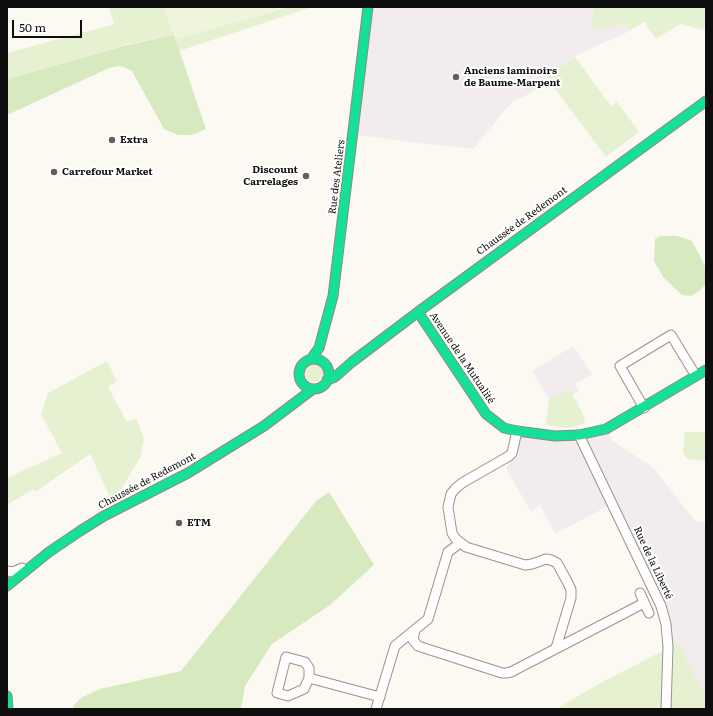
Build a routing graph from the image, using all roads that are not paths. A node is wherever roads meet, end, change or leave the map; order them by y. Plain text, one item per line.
1 (368, 7) edge
2 (706, 101) edge
3 (418, 312) junction
4 (319, 348) joint
5 (319, 362) junction
6 (352, 362) junction
7 (706, 370) edge
8 (696, 376) junction
9 (300, 380) junction
10 (327, 380) junction
11 (313, 389) junction
12 (290, 405) junction
13 (644, 408) junction
14 (518, 431) junction
15 (579, 435) junction
16 (460, 543) junction
17 (57, 547) junction
18 (7, 571) edge
19 (16, 578) junction
20 (7, 586) edge
21 (7, 591) edge
22 (640, 593) dead end
23 (644, 603) junction
24 (649, 613) dead end
25 (415, 630) junction
26 (556, 648) junction
27 (309, 678) junction
28 (7, 696) edge
29 (380, 697) junction
30 (8, 709) edge
31 (376, 709) edge
32 (666, 709) edge

1 - 4 main road, Rue des Ateliers
2 - 3 main road, Chaussée de Redemont
3 - 6 main road, Chaussée de Redemont
3 - 14 main road, Avenue de la Mutualité
4 - 5 street, Rue des Ateliers
5 - 6 main road, Chaussée de Redemont
5 - 9 main road
5 - 10 main road
6 - 10 main road, Chaussée de Redemont
7 - 8 main road, Avenue de la Mutualité
8 - 13 main road, Avenue de la Mutualité
8 - 13 street
9 - 11 main road
9 - 12 main road, Chaussée de Redemont
10 - 11 main road
11 - 12 main road, Chaussée de Redemont
12 - 17 main road, Chaussée de Redemont
13 - 15 main road, Avenue de la Mutualité
14 - 15 main road, Avenue de la Mutualité
14 - 16 street
15 - 32 street, Rue de la Liberté
16 - 25 street
16 - 26 street
17 - 18 street
17 - 19 main road, Chaussée de Redemont
19 - 20 main road, Chaussée de Redemont
19 - 21 main road, Chaussée de Redemont
22 - 23 street
23 - 24 street
23 - 26 street
25 - 26 street
25 - 29 street
27 - 27 street
27 - 29 street
28 - 30 main road
29 - 31 street

